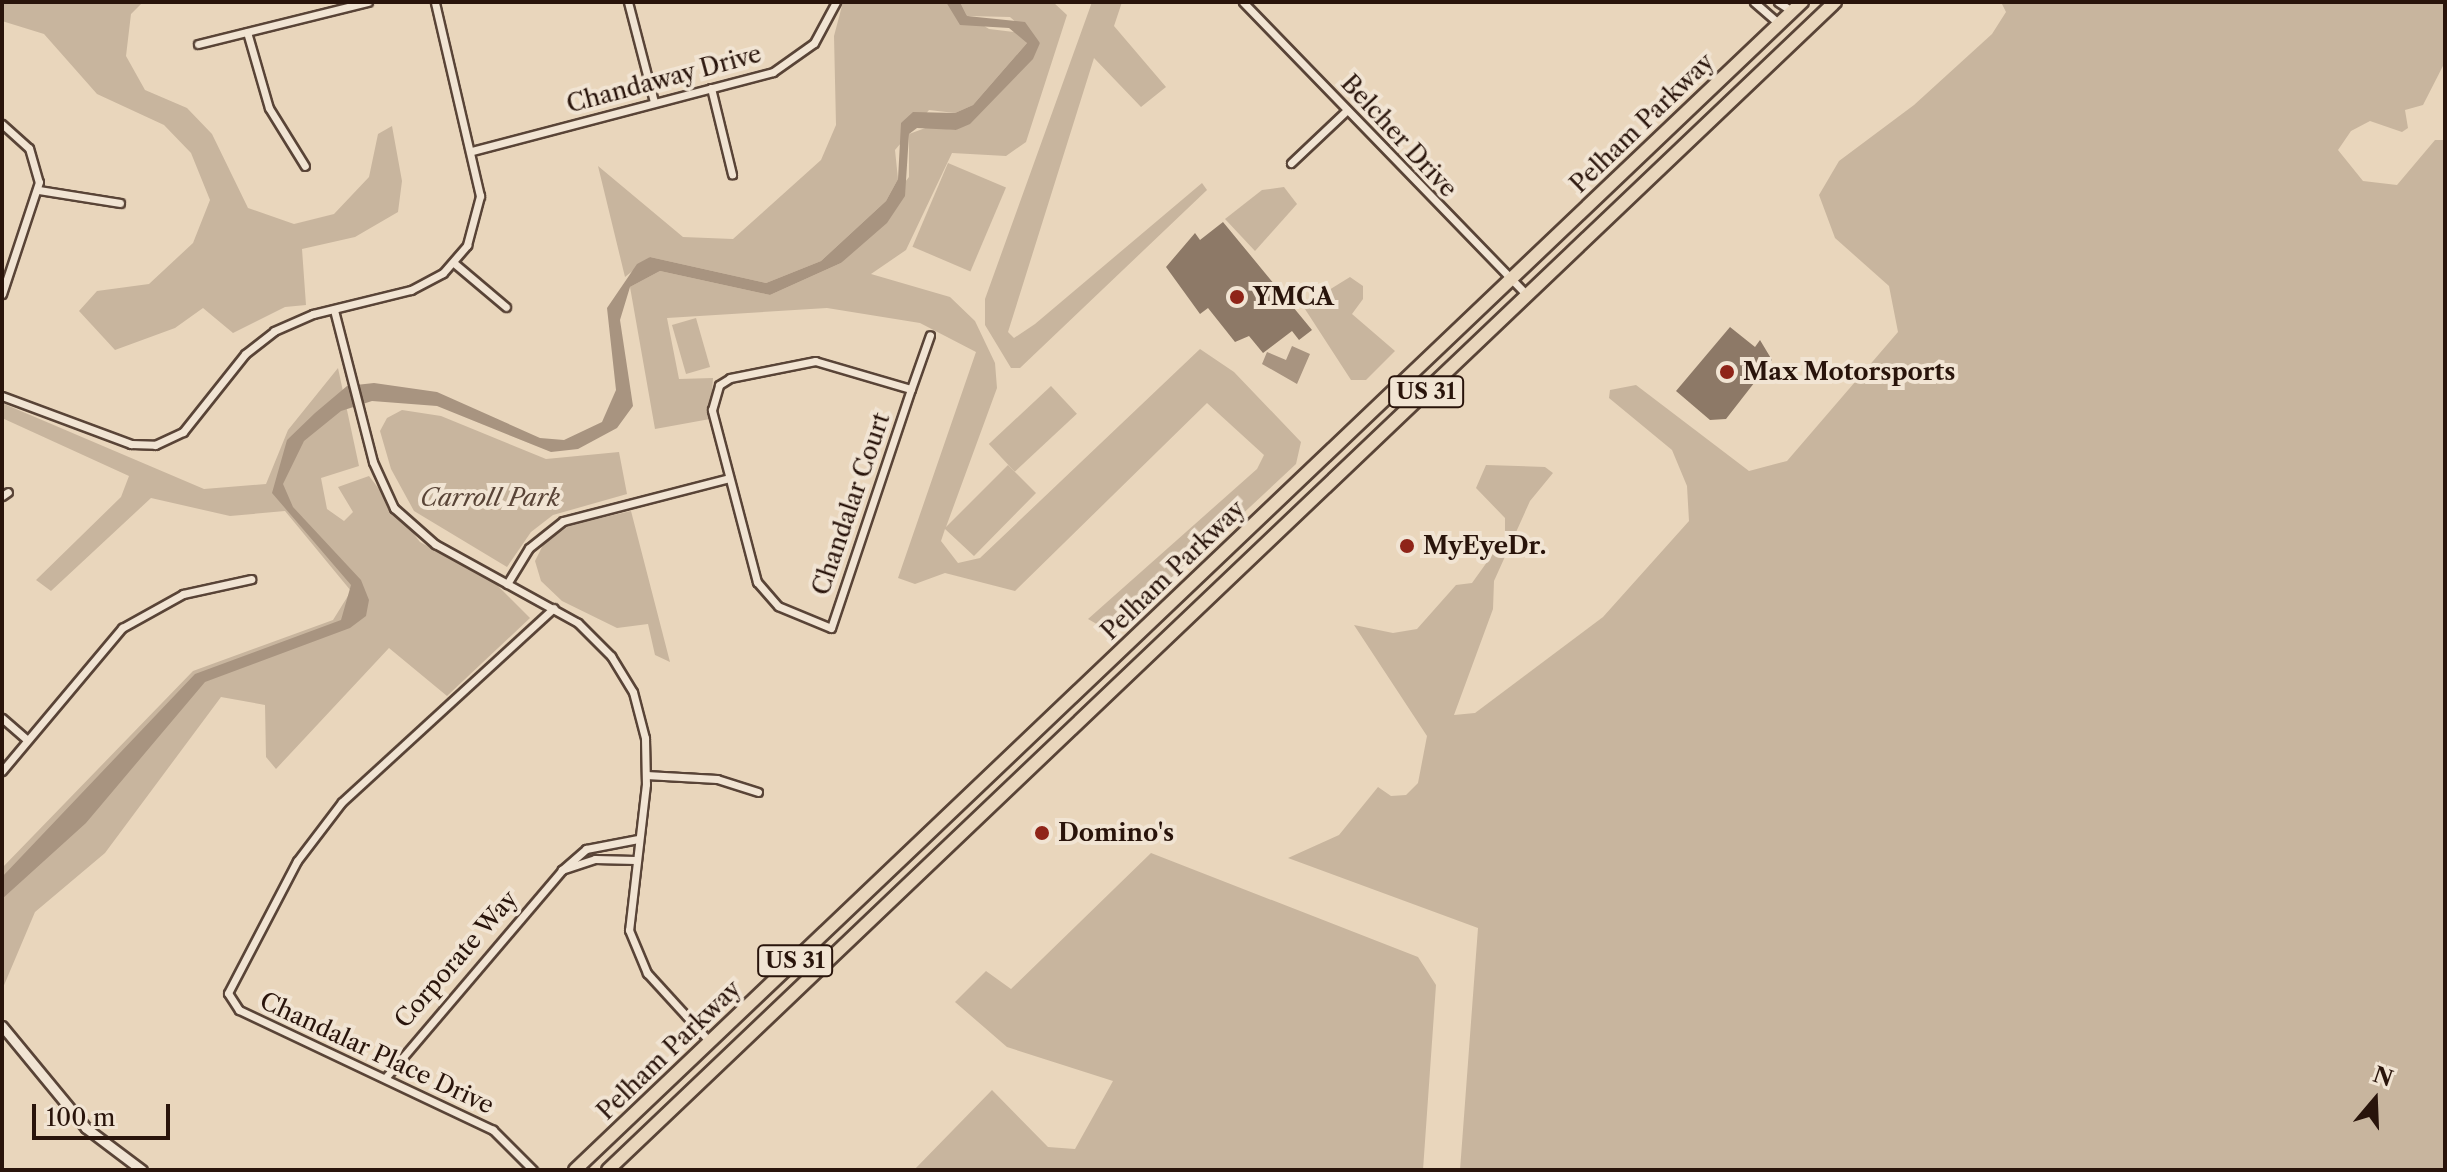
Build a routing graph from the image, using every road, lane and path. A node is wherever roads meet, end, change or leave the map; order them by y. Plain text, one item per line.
1 (368, 2) edge
2 (435, 2) edge
3 (628, 2) edge
4 (836, 2) edge
5 (1243, 2) edge
6 (1754, 2) edge
7 (1778, 2) edge
8 (1835, 2) edge
9 (1797, 6) edge
10 (1779, 24) junction
11 (1808, 26) junction
12 (247, 32) junction
13 (198, 44) dead end
14 (711, 88) junction
15 (654, 102) junction
16 (1347, 110) junction
17 (2, 124) edge
18 (472, 151) junction
19 (1291, 163) dead end
20 (305, 166) dead end
21 (732, 174) dead end
22 (1615, 180) junction
23 (39, 190) junction
24 (1631, 197) junction
25 (120, 203) dead end
26 (1566, 227) junction
27 (1582, 244) junction
28 (454, 263) junction
29 (1511, 278) junction
30 (2, 294) edge
31 (1527, 295) junction
32 (506, 307) dead end
33 (334, 310) junction
34 (1474, 314) junction
35 (1489, 332) junction
36 (930, 335) dead end
37 (911, 389) junction
38 (2, 396) edge
39 (1328, 453) junction
40 (1350, 465) junction
41 (729, 478) junction
42 (251, 579) dead end
43 (507, 584) junction
44 (554, 608) junction
45 (1113, 658) junction
46 (1130, 674) junction
47 (2, 718) edge
48 (26, 739) junction
49 (1014, 752) junction
50 (1030, 769) junction
51 (2, 771) edge
52 (646, 775) junction
53 (758, 792) dead end
54 (638, 839) junction
55 (922, 840) junction
56 (939, 856) junction
57 (635, 860) junction
58 (562, 870) junction
59 (752, 1001) junction
60 (769, 1017) junction
61 (2, 1026) edge
62 (710, 1042) junction
63 (727, 1058) junction
64 (386, 1077) junction
65 (142, 1170) edge
66 (533, 1170) edge
67 (575, 1170) edge
68 (608, 1170) edge

1 - 12 street
2 - 18 street
3 - 15 street
4 - 14 street, Chandaway Drive
5 - 16 street, Belcher Drive
6 - 10 street
7 - 9 street
8 - 11 main road, Pelham Parkway / US 31
9 - 10 main road, Pelham Parkway / US 31
9 - 11 main road
10 - 22 main road, Pelham Parkway / US 31
11 - 24 main road, Pelham Parkway / US 31
12 - 13 street
12 - 20 street
14 - 15 street, Chandaway Drive
14 - 21 street
15 - 18 street, Chandaway Drive
16 - 19 street
16 - 29 street, Belcher Drive
17 - 23 street
18 - 28 street
22 - 24 main road
22 - 26 main road, Pelham Parkway / US 31
23 - 25 street
23 - 30 street
24 - 27 main road, Pelham Parkway / US 31
26 - 27 main road
26 - 29 main road, Pelham Parkway / US 31
27 - 31 main road, Pelham Parkway / US 31
28 - 32 street
28 - 33 street
29 - 31 street, Belcher Drive
29 - 34 main road, Pelham Parkway / US 31
31 - 35 main road, Pelham Parkway / US 31
33 - 38 street
33 - 43 street
34 - 35 main road
34 - 39 main road, Pelham Parkway / US 31
35 - 40 main road, Pelham Parkway / US 31
36 - 37 street, Chandalar Court
37 - 41 street, Chandalar Court
37 - 41 street, Chandalar Court
39 - 40 main road
39 - 45 main road, Pelham Parkway / US 31
40 - 46 main road, Pelham Parkway / US 31
41 - 43 street
42 - 48 street
43 - 44 street
44 - 52 street
44 - 64 street, Chandalar Place Drive
45 - 46 main road
45 - 49 main road, Pelham Parkway / US 31
46 - 50 main road, Pelham Parkway / US 31
47 - 48 street
48 - 51 street
49 - 50 main road
49 - 55 main road, Pelham Parkway / US 31
50 - 56 main road, Pelham Parkway / US 31
52 - 53 street
52 - 54 street
54 - 57 street
54 - 58 street, Corporate Way
55 - 56 main road
55 - 59 main road, Pelham Parkway / US 31
56 - 60 main road, Pelham Parkway / US 31
57 - 58 street
57 - 62 street
58 - 64 street, Corporate Way
59 - 60 main road
59 - 62 main road, Pelham Parkway / US 31
60 - 63 main road, Pelham Parkway / US 31
61 - 65 street
62 - 63 main road
62 - 67 main road, Pelham Parkway / US 31
63 - 68 main road, Pelham Parkway / US 31
64 - 66 street, Chandalar Place Drive

